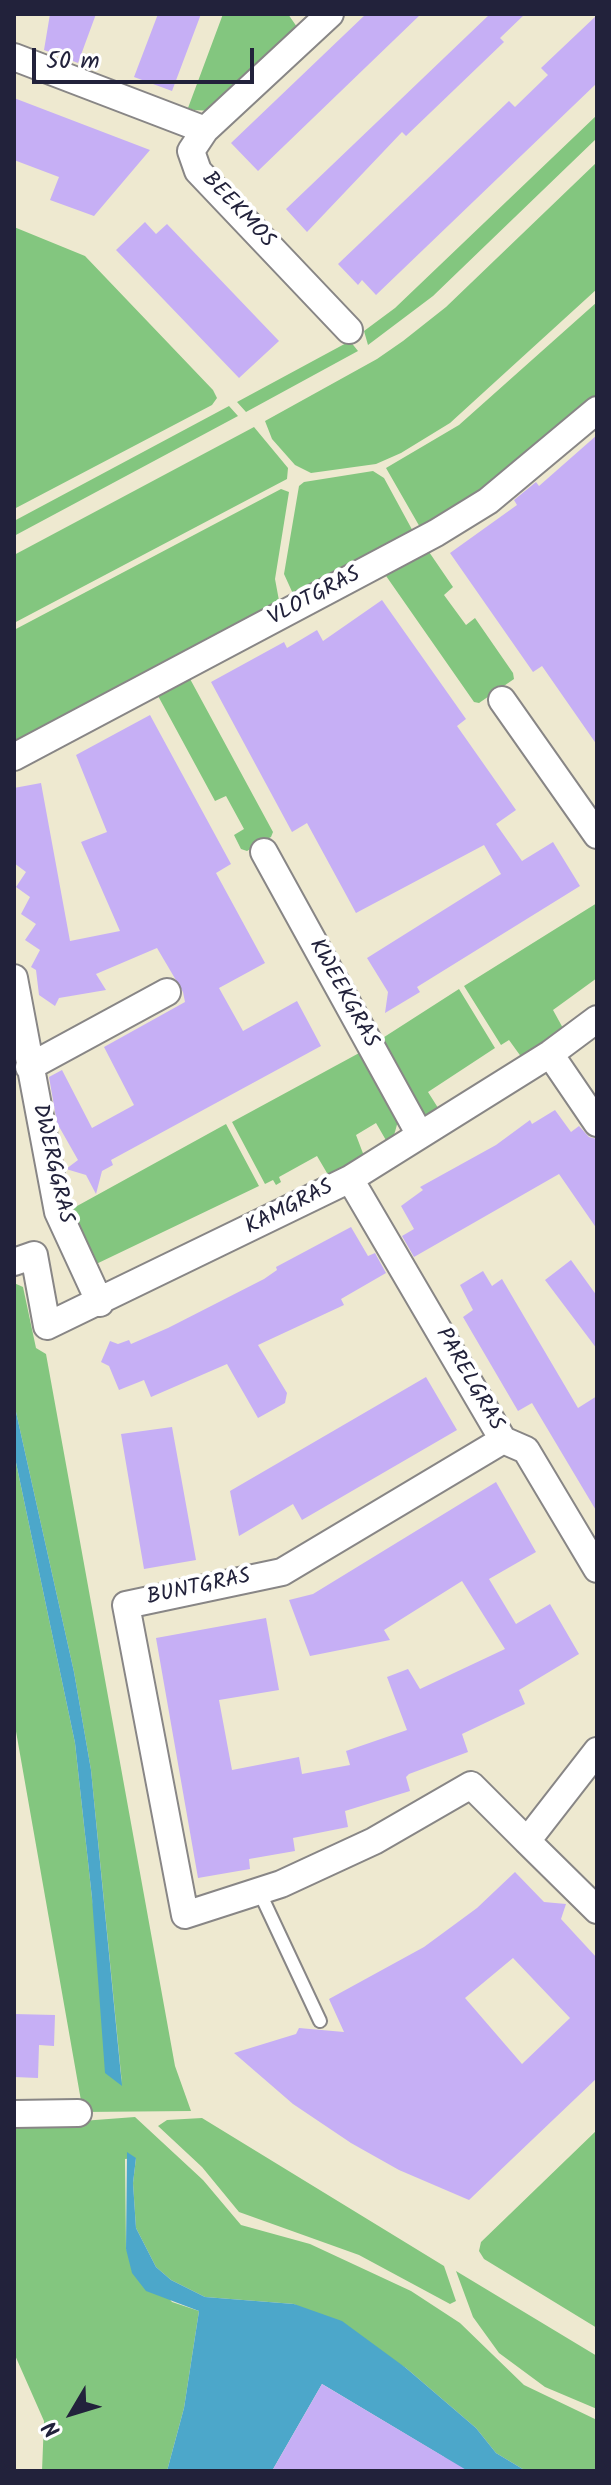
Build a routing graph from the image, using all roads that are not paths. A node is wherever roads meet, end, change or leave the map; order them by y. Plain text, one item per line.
1 (316, 19) edge
2 (14, 57) edge
3 (205, 130) junction
4 (349, 330) dead end
5 (597, 410) edge
6 (502, 700) dead end
7 (14, 757) edge
8 (597, 835) edge
9 (264, 852) dead end
10 (14, 978) edge
11 (167, 992) dead end
12 (597, 1019) edge
13 (550, 1054) junction
14 (29, 1067) junction
15 (597, 1123) edge
16 (420, 1135) junction
17 (350, 1179) junction
18 (14, 1262) edge
19 (100, 1303) junction
20 (503, 1440) junction
21 (597, 1569) edge
22 (597, 1751) edge
23 (527, 1841) junction
24 (259, 1891) junction
25 (597, 1910) edge
26 (320, 2021) dead end
27 (78, 2113) dead end
28 (14, 2114) edge

1 - 3 street
2 - 3 street
3 - 4 street, BEEKMOS
5 - 7 street, VLOTGRAS
6 - 8 street
9 - 16 street, KWEEKGRAS
10 - 14 street, DWERGGRAS
11 - 14 street
12 - 13 street, KAMGRAS
13 - 15 street
13 - 16 street, KAMGRAS
14 - 19 street, DWERGGRAS
16 - 17 street, KAMGRAS
17 - 19 street, KAMGRAS
17 - 20 street, PARELGRAS
18 - 19 street, KAMGRAS
20 - 21 street, PARELGRAS
20 - 24 street, BUNTGRAS
22 - 23 street
23 - 24 street
23 - 25 street
24 - 26 lane
27 - 28 street

